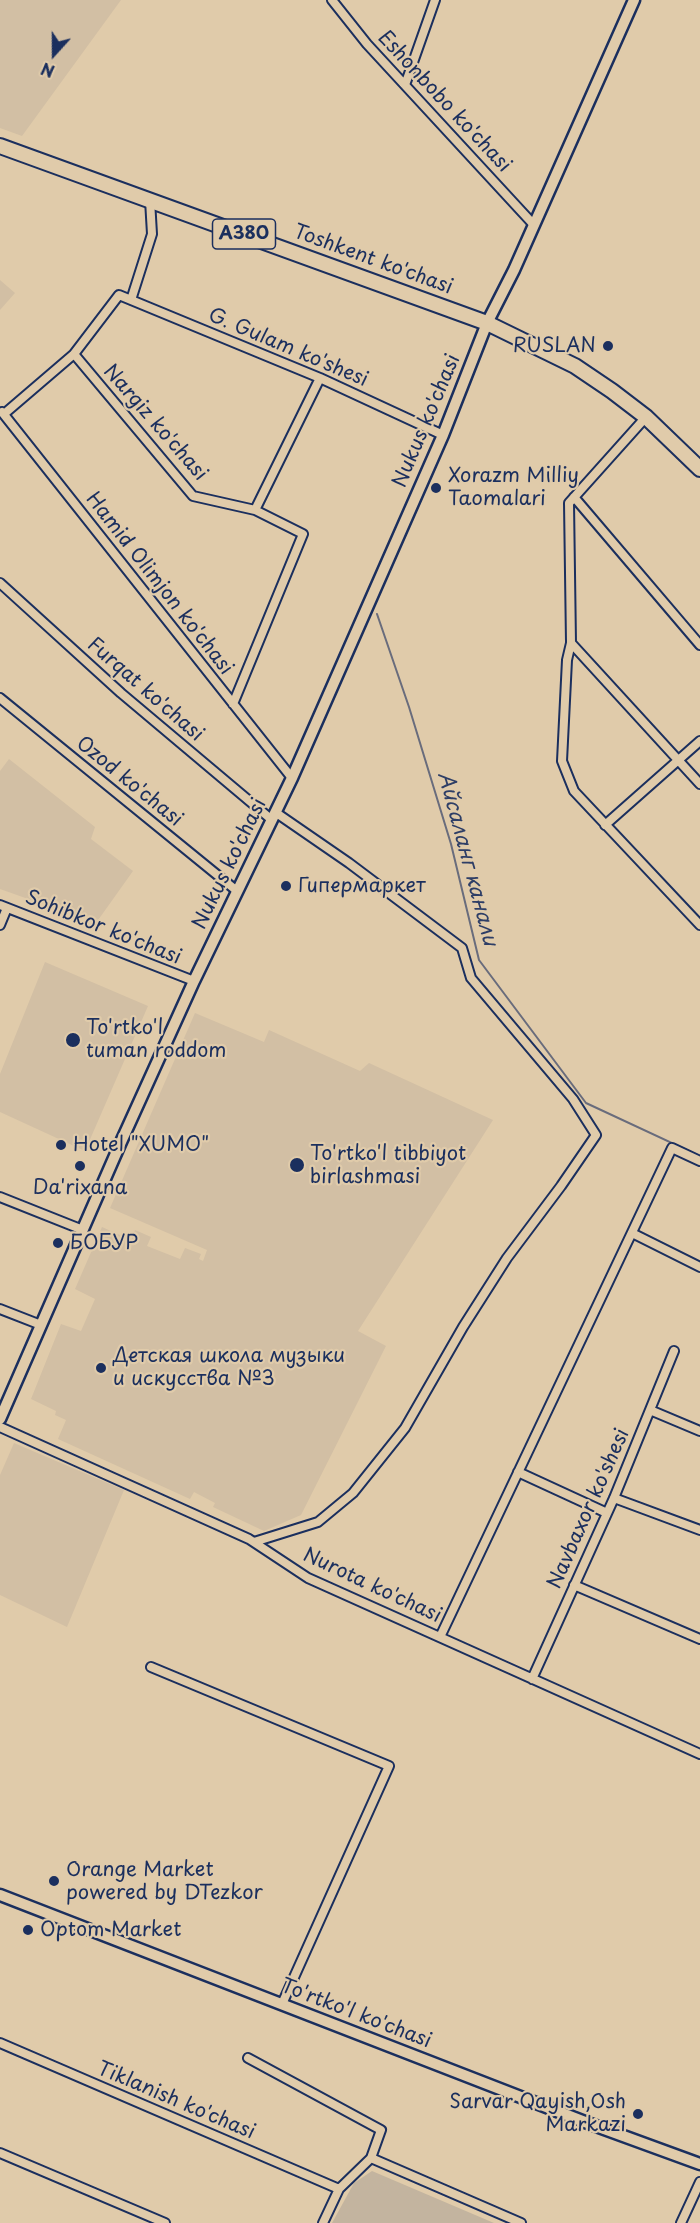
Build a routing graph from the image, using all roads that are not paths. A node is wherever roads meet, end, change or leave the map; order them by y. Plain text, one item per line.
1 (332, 0) edge
2 (435, 0) edge
3 (634, 0) edge
4 (405, 85) junction
5 (0, 146) edge
6 (150, 200) junction
7 (534, 225) junction
8 (130, 300) junction
9 (488, 322) junction
10 (74, 354) junction
11 (320, 378) junction
12 (2, 412) edge
13 (646, 417) junction
14 (443, 435) junction
15 (700, 470) edge
16 (574, 497) junction
17 (255, 510) junction
18 (0, 582) edge
19 (572, 642) junction
20 (700, 645) edge
21 (0, 698) edge
22 (233, 704) junction
23 (700, 741) edge
24 (678, 762) junction
25 (292, 778) junction
26 (700, 784) edge
27 (273, 816) junction
28 (605, 825) junction
29 (237, 891) junction
30 (4, 906) edge
31 (0, 925) edge
32 (700, 925) edge
33 (194, 981) junction
34 (700, 1161) edge
35 (0, 1197) edge
36 (83, 1230) junction
37 (632, 1233) junction
38 (700, 1267) edge
39 (0, 1310) edge
40 (41, 1325) junction
41 (674, 1351) dead end
42 (650, 1410) junction
43 (0, 1419) edge
44 (0, 1427) edge
45 (700, 1431) edge
46 (518, 1472) junction
47 (614, 1498) junction
48 (607, 1513) junction
49 (700, 1530) edge
50 (254, 1542) junction
51 (574, 1585) junction
52 (440, 1637) junction
53 (700, 1639) edge
54 (151, 1667) dead end
55 (532, 1679) junction
56 (700, 1754) edge
57 (0, 1895) edge
58 (282, 2004) junction
59 (0, 2043) edge
60 (248, 2058) dead end
61 (0, 2153) edge
62 (371, 2158) junction
63 (700, 2164) edge
64 (700, 2182) edge
65 (339, 2189) junction
66 (165, 2223) edge
67 (323, 2223) edge
68 (521, 2223) edge
69 (681, 2223) edge

1 - 4 street, Eshonbobo ko'chasi
2 - 4 street
3 - 7 main road, Nukus ko'chasi
4 - 7 street, Eshonbobo ko'chasi
5 - 6 highway, Toshkent ko'chasi / A380
6 - 8 street
6 - 9 highway, Toshkent ko'chasi / A380
7 - 9 main road, Nukus ko'chasi
8 - 10 street, G. Gulam ko'shesi
8 - 11 street, G. Gulam ko'shesi
9 - 13 highway, Toshkent ko'chasi / A380
9 - 14 main road, Nukus ko'chasi
10 - 12 street
10 - 17 street, Nargiz ko'chasi
11 - 14 street, G. Gulam ko'shesi
11 - 17 street
12 - 22 street, Hamid Olimjon ko'chasi
13 - 15 highway, Toshkent ko'chasi / A380
13 - 16 street
14 - 25 main road, Nukus ko'chasi
16 - 19 street
16 - 20 street
17 - 22 street, Nargiz ko'chasi
18 - 27 street, Furqat ko'chasi
19 - 24 street
19 - 28 street
21 - 29 street, Ozod ko'chasi
22 - 25 street, Hamid Olimjon ko'chasi
23 - 24 street
24 - 26 street
24 - 28 street
25 - 27 main road, Nukus ko'chasi
27 - 29 main road, Nukus ko'chasi
27 - 50 street, Furqat ko'chasi
28 - 32 street
29 - 33 main road, Nukus ko'chasi
30 - 31 street
30 - 33 street, Sohibkor ko'chasi
33 - 36 main road, Nukus ko'chasi
34 - 37 street
35 - 36 street
36 - 40 main road, Nukus ko'chasi
37 - 38 street
37 - 46 street
39 - 40 street
40 - 43 main road, Nukus ko'chasi
41 - 42 street, Navbaxor ko'shesi
42 - 45 street
42 - 47 street, Navbaxor ko'shesi
44 - 50 street, Nurota ko'chasi
46 - 48 street
46 - 52 street
47 - 48 street, Navbaxor ko'shesi
47 - 49 street
48 - 51 street, Navbaxor ko'shesi
50 - 52 street, Nurota ko'chasi
51 - 53 street
51 - 55 street, Navbaxor ko'shesi
52 - 55 street, Nurota ko'chasi
54 - 58 street
55 - 56 street, Nurota ko'chasi
57 - 58 main road, To'rtko'l ko'chasi
58 - 63 main road, To'rtko'l ko'chasi
59 - 65 street, Tiklanish ko'chasi
60 - 62 street
61 - 66 street
62 - 65 street
62 - 68 street
64 - 69 street
65 - 67 street

